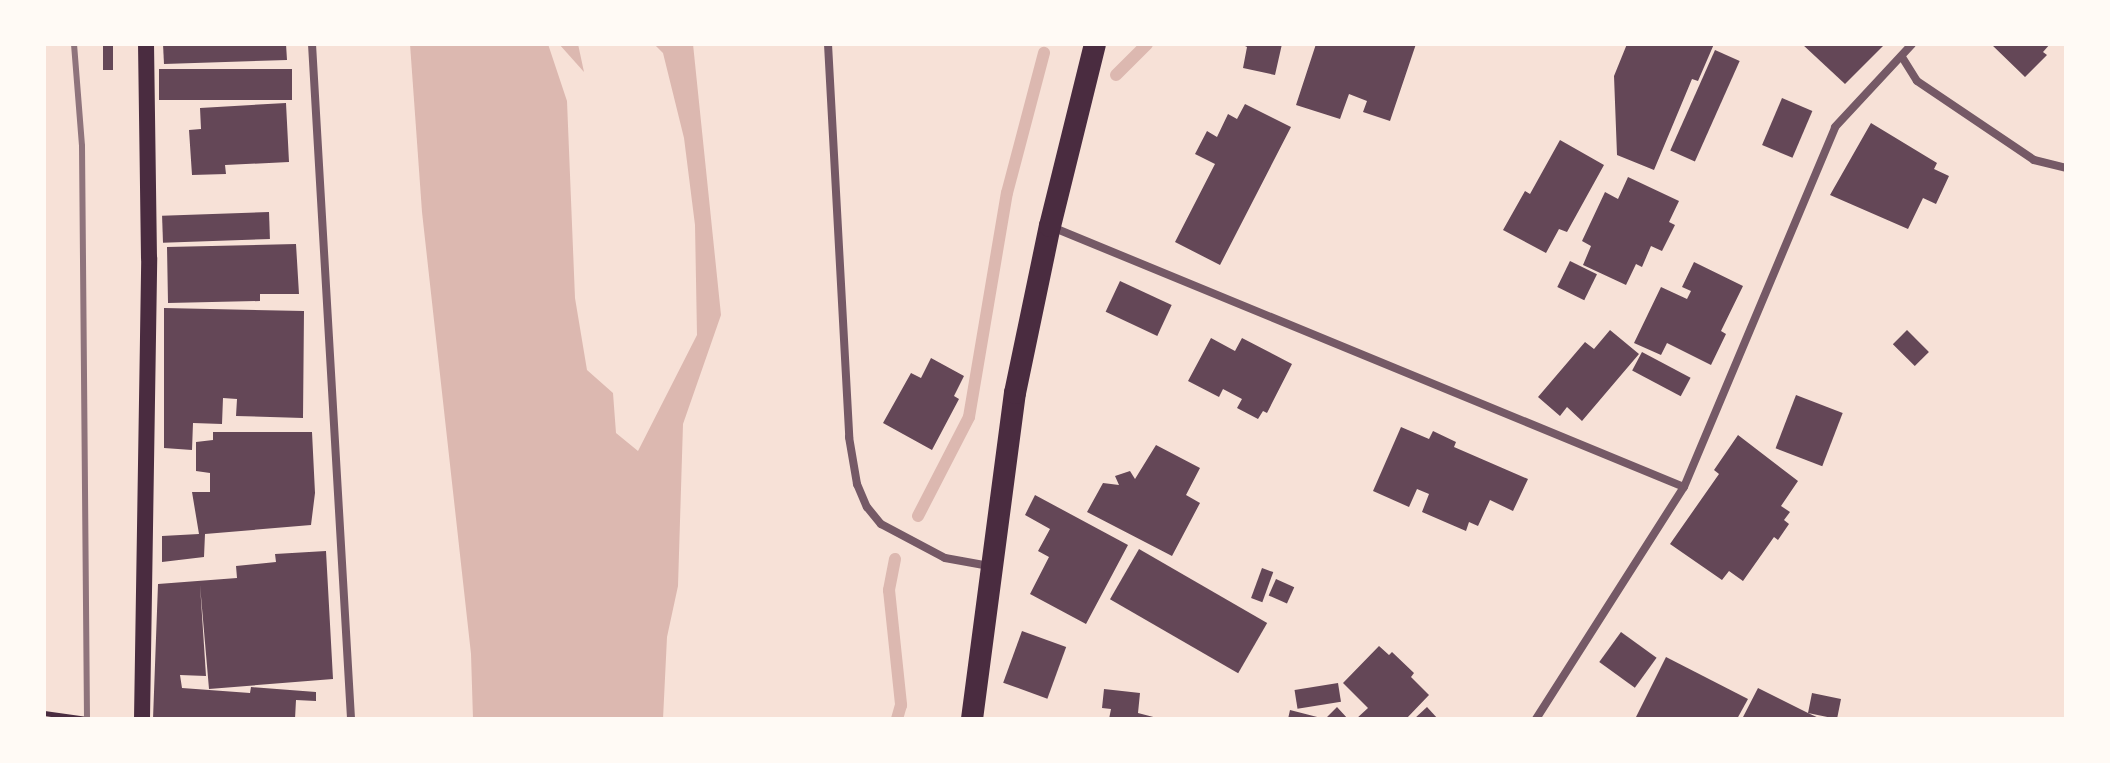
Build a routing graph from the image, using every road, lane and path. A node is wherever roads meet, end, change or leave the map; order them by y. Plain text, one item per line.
1 (146, 44) edge
2 (312, 44) edge
3 (828, 44) edge
4 (1095, 44) edge
5 (1912, 44) edge
6 (1902, 57) junction
7 (2066, 168) edge
8 (1050, 226) junction
9 (1684, 487) junction
10 (990, 566) junction
11 (44, 713) edge
12 (87, 719) edge
13 (142, 719) edge
14 (351, 719) edge
15 (972, 719) edge
16 (1536, 719) edge

1 - 13 main road
2 - 14 street
3 - 10 street
4 - 8 highway
5 - 6 street
6 - 7 street
6 - 9 street
8 - 9 street
8 - 10 highway
9 - 16 street
10 - 15 highway
11 - 12 path

